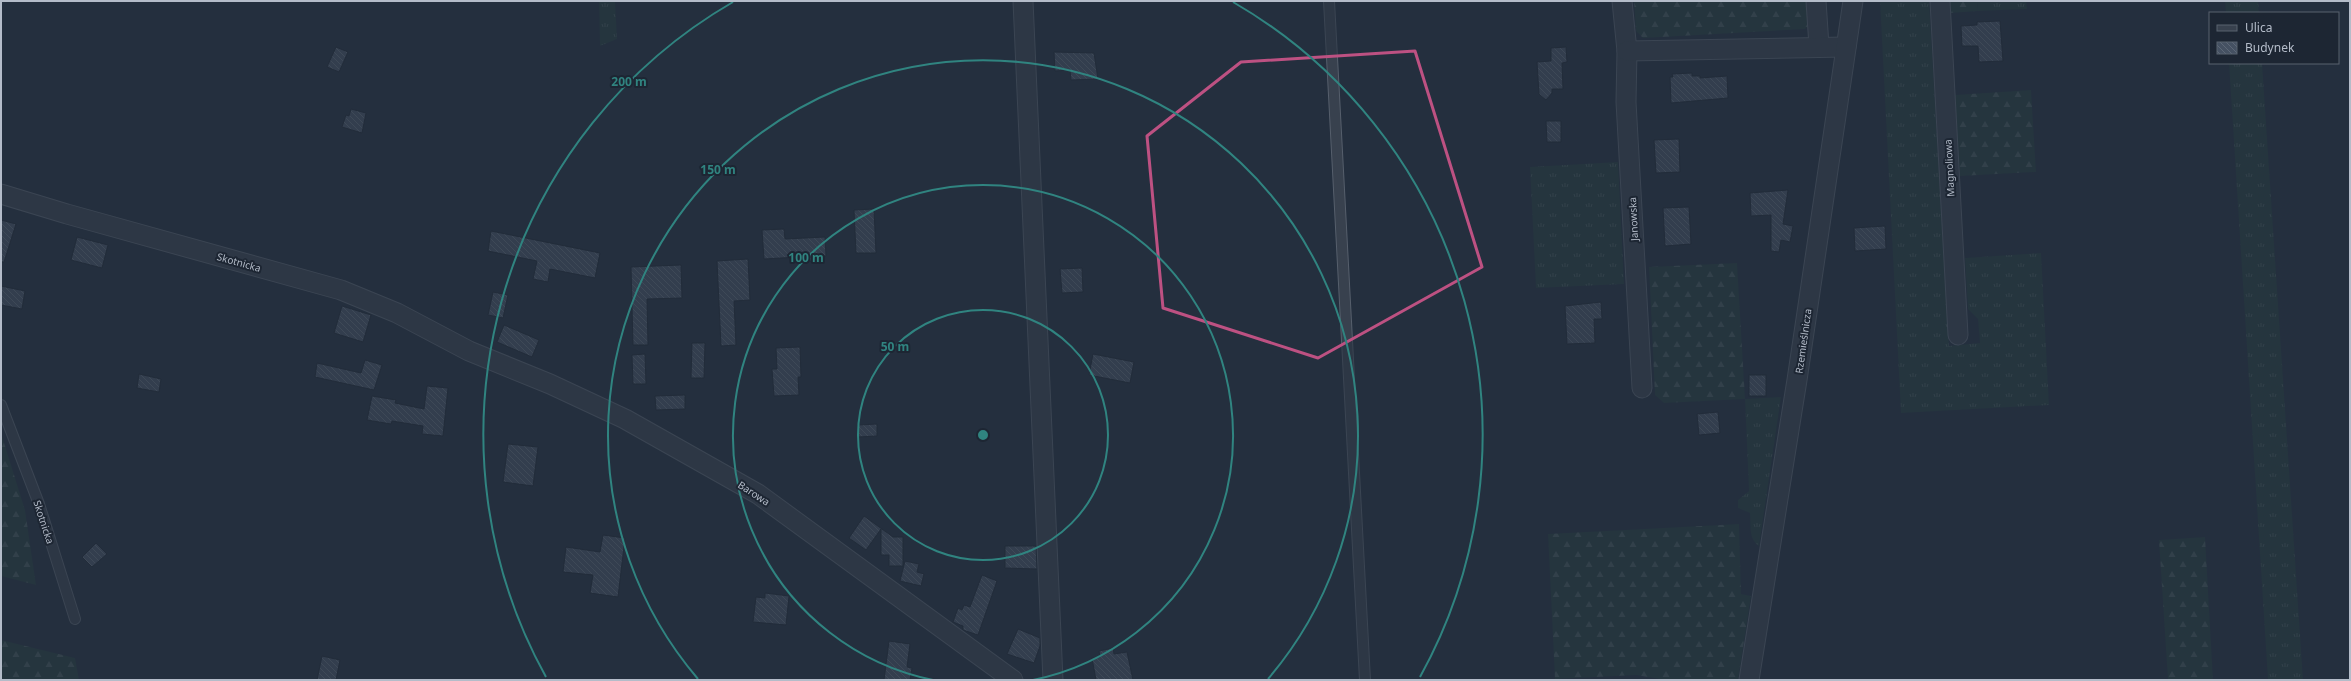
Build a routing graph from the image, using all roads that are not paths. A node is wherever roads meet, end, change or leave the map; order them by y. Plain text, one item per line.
1 (1023, 1) edge
2 (1329, 1) edge
3 (1622, 1) edge
4 (1816, 1) edge
5 (1853, 1) edge
6 (1940, 1) edge
7 (1819, 46) junction
8 (1846, 47) junction
9 (1627, 51) junction
10 (1, 194) edge
11 (1958, 335) dead end
12 (469, 350) joint
13 (1642, 388) dead end
14 (1, 405) edge
15 (75, 619) dead end
16 (1013, 680) edge
17 (1053, 680) edge
18 (1365, 680) edge
19 (1749, 680) edge

1 - 17 street
2 - 18 lane
3 - 9 street, Janowska
4 - 7 street
5 - 8 street, Rzemieślnicza
6 - 11 street, Magnoliowa
7 - 8 street
7 - 9 street
8 - 19 street, Rzemieślnicza
9 - 13 street, Janowska
10 - 12 street, Skotnicka
12 - 16 street, Barowa
14 - 15 lane, Skotnicka

